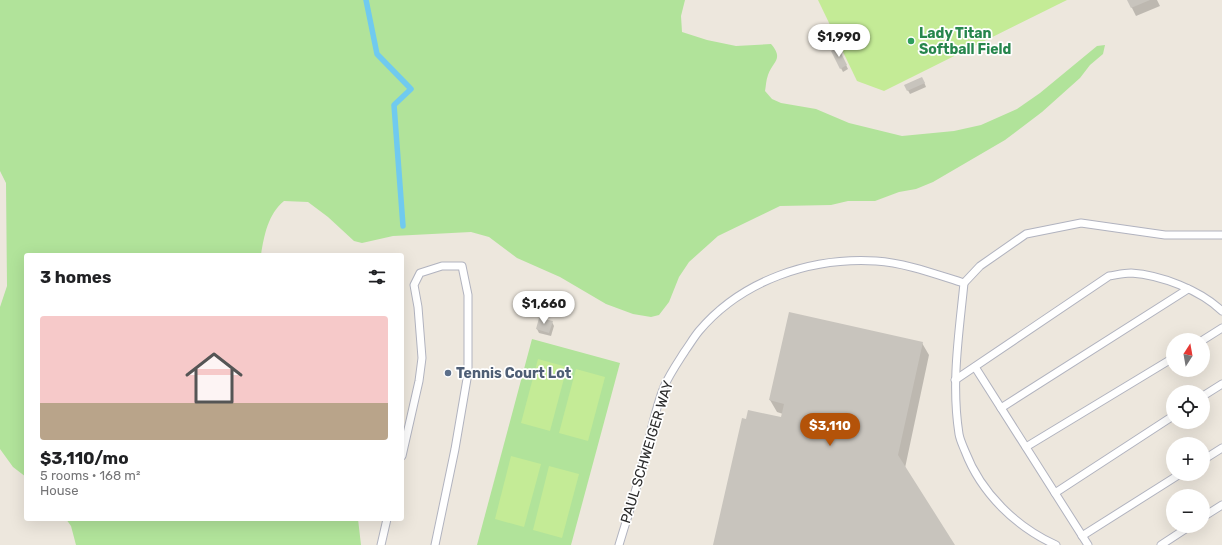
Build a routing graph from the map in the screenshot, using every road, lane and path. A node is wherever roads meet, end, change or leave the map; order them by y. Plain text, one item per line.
1 (1222, 235) edge
2 (964, 283) junction
3 (1188, 289) junction
4 (1222, 311) edge
5 (1222, 328) edge
6 (1210, 336) edge
7 (1166, 362) edge
8 (976, 367) junction
9 (955, 380) junction
10 (1222, 384) edge
11 (1210, 392) edge
12 (1001, 408) junction
13 (1166, 421) edge
14 (404, 447) edge
15 (1026, 447) junction
16 (1222, 448) edge
17 (1210, 456) edge
18 (1169, 481) edge
19 (1055, 493) junction
20 (1222, 505) edge
21 (1210, 513) edge
22 (387, 521) edge
23 (1179, 533) edge
24 (1082, 536) junction
25 (381, 545) edge
26 (435, 545) edge
27 (618, 545) edge
28 (1056, 545) edge
29 (1088, 545) edge
30 (1161, 545) edge

1 - 2 lane
2 - 9 lane
2 - 27 lane, PAUL SCHWEIGER WAY
3 - 4 lane
3 - 8 lane
3 - 12 lane
5 - 6 lane
7 - 15 lane
8 - 9 lane
8 - 12 lane
9 - 28 lane
10 - 11 lane
12 - 15 lane
13 - 19 lane
14 - 26 lane
15 - 19 lane
16 - 17 lane
18 - 24 lane
19 - 24 lane
20 - 21 lane
22 - 25 lane
23 - 30 lane
24 - 29 lane

